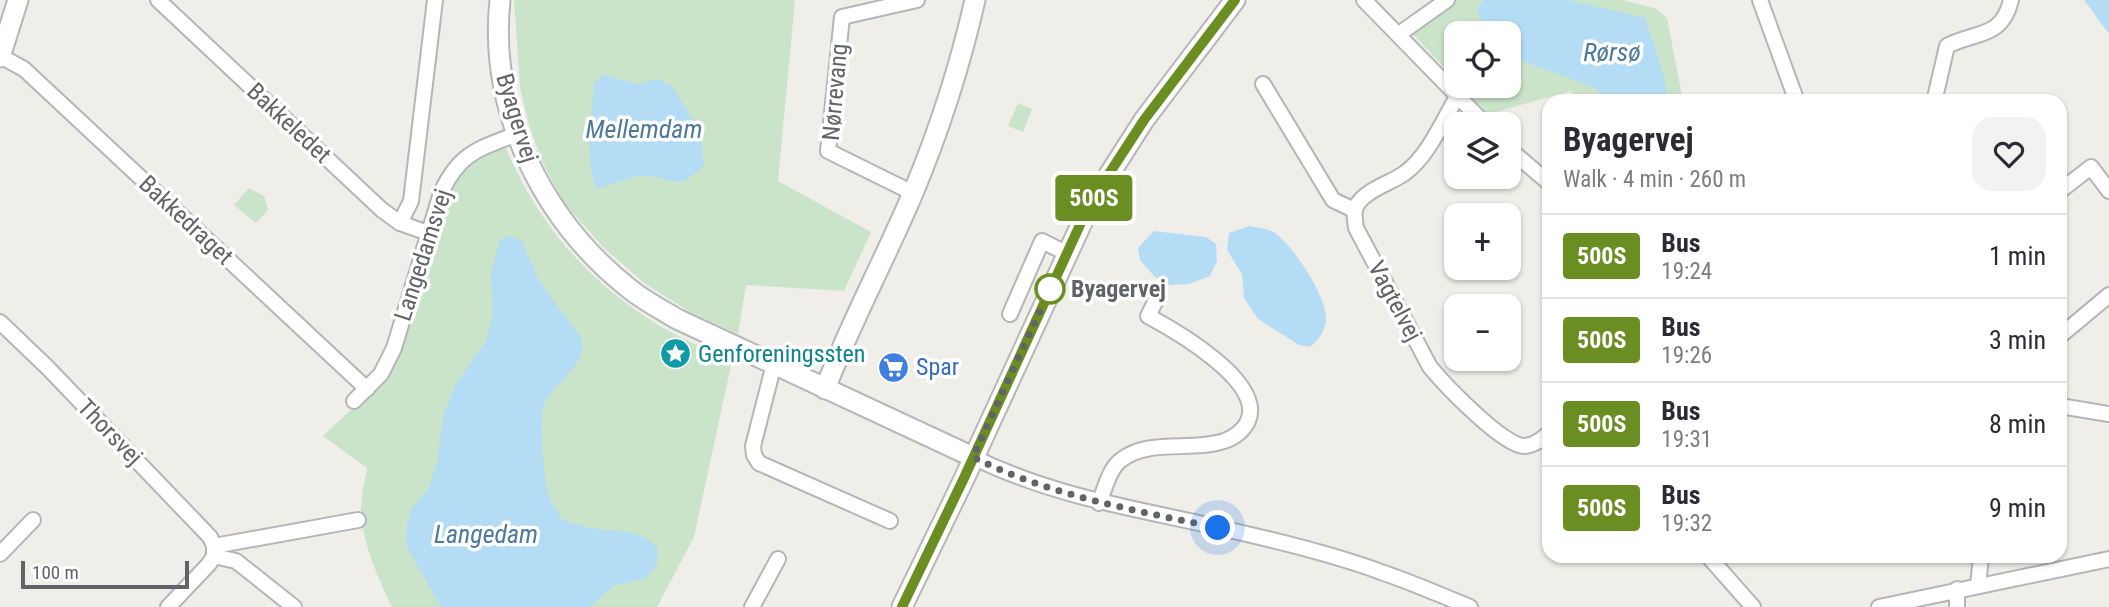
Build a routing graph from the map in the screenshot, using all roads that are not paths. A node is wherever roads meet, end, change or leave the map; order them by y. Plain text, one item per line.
1 (18, 0) edge
2 (435, 0) edge
3 (500, 0) edge
4 (916, 0) edge
5 (975, 0) edge
6 (1234, 0) edge
7 (1364, 0) edge
8 (1447, 0) edge
9 (1760, 0) edge
10 (2011, 0) edge
11 (164, 2) edge
12 (5, 22) edge
13 (1399, 34) junction
14 (0, 56) edge
15 (1444, 83) edge
16 (1263, 84) dead end
17 (1794, 94) edge
18 (1936, 94) edge
19 (1456, 98) edge
20 (1458, 98) edge
21 (1473, 112) edge
22 (517, 134) junction
23 (1521, 159) edge
24 (1542, 177) edge
25 (2067, 186) edge
26 (2109, 191) edge
27 (913, 193) junction
28 (1354, 210) junction
29 (400, 223) junction
30 (428, 233) junction
31 (1066, 253) junction
32 (2109, 295) edge
33 (1155, 302) dead end
34 (1010, 314) dead end
35 (0, 322) edge
36 (2067, 330) edge
37 (774, 364) junction
38 (367, 389) junction
39 (825, 389) junction
40 (354, 401) dead end
41 (2067, 407) edge
42 (2109, 414) edge
43 (1542, 439) edge
44 (973, 457) junction
45 (1099, 503) junction
46 (33, 520) dead end
47 (358, 520) dead end
48 (890, 521) dead end
49 (2, 549) edge
50 (214, 551) junction
51 (778, 559) dead end
52 (2109, 559) edge
53 (1714, 563) edge
54 (1980, 563) edge
55 (1978, 586) junction
56 (1957, 589) junction
57 (169, 607) edge
58 (294, 607) edge
59 (752, 607) edge
60 (902, 607) edge
61 (1470, 607) edge
62 (1753, 607) edge
63 (1879, 607) edge
64 (1956, 607) edge

1 - 12 street
2 - 29 street
3 - 22 street, Byagervej
4 - 27 street, Nørrevang
5 - 27 street
6 - 31 street
7 - 13 street
8 - 13 street
9 - 17 street
10 - 18 street
11 - 29 street, Bakkeledet
12 - 14 street
13 - 15 street
14 - 38 street, Bakkedraget
16 - 28 street
19 - 28 street
20 - 21 street
22 - 30 street, Langedamsvej
22 - 37 street, Byagervej
23 - 24 street
25 - 26 street
27 - 39 street
28 - 43 street, Vagtelvej
29 - 30 street, Bakkeledet
30 - 38 street, Langedamsvej
31 - 34 street
31 - 44 street
32 - 36 street
33 - 45 street
35 - 50 street, Thorsvej
37 - 39 street, Byagervej
37 - 48 street
38 - 40 street, Langedamsvej
39 - 44 street, Byagervej
41 - 42 street
44 - 45 street
44 - 60 street
45 - 61 street
46 - 49 street
47 - 50 street
50 - 57 street
50 - 58 street
51 - 59 street
52 - 55 street
53 - 62 street
54 - 55 street
55 - 56 street
56 - 63 street
56 - 64 street

